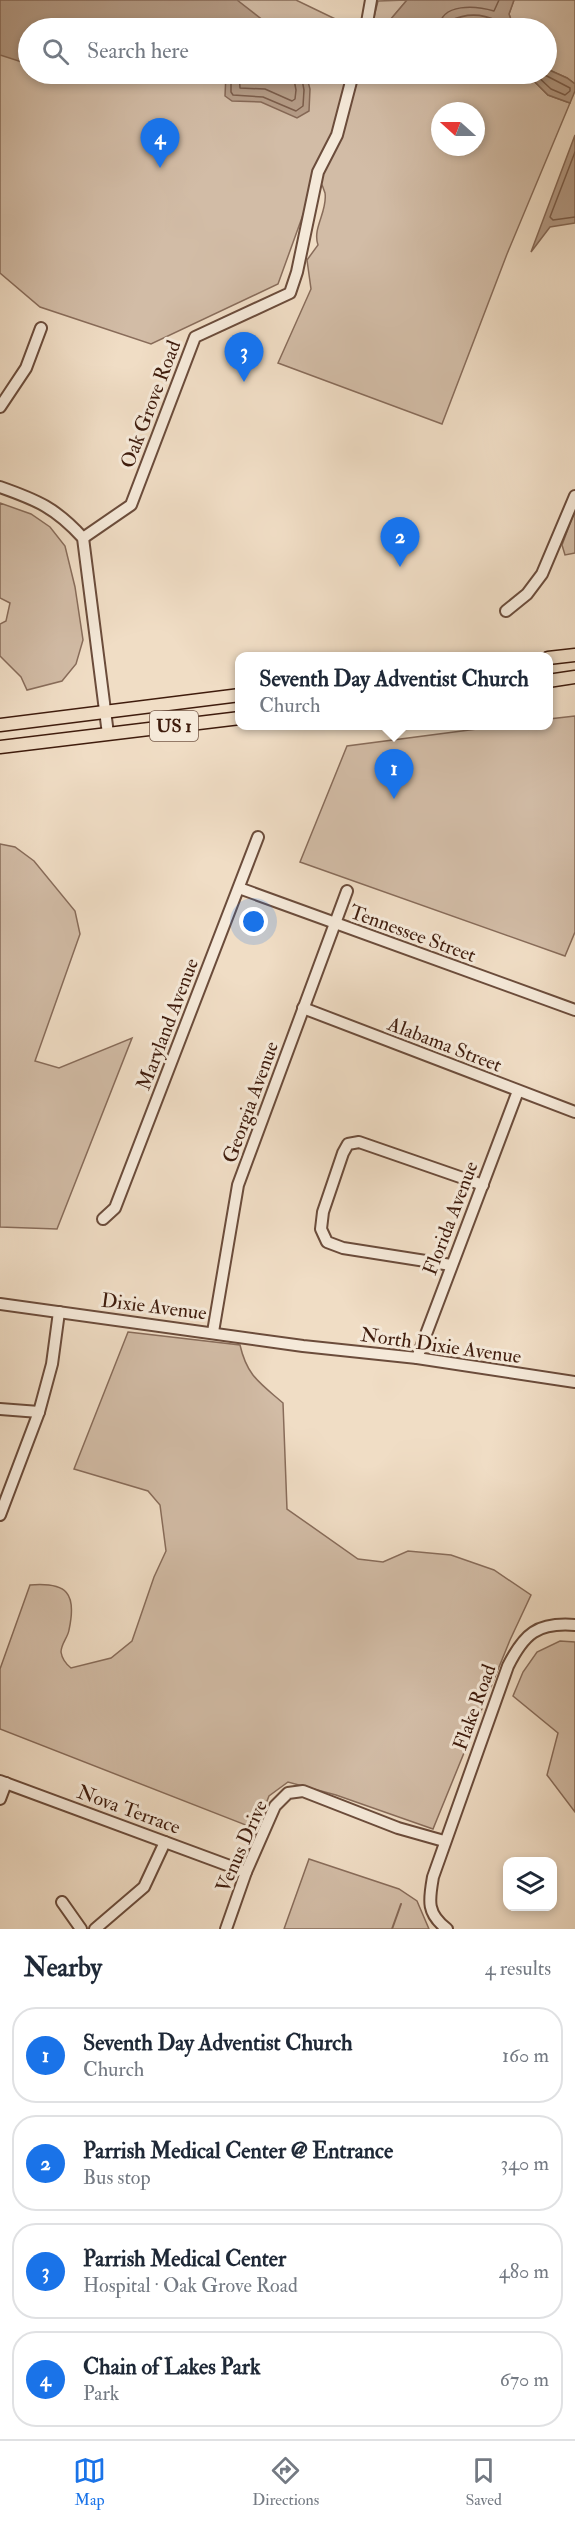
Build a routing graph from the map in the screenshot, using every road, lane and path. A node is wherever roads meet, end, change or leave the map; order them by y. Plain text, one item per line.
1 (371, 0) edge
2 (368, 18) edge
3 (350, 84) edge
4 (41, 328) dead end
5 (0, 407) edge
6 (0, 487) edge
7 (575, 496) edge
8 (83, 538) junction
9 (506, 611) dead end
10 (575, 655) edge
11 (553, 658) edge
12 (575, 677) edge
13 (553, 680) edge
14 (235, 696) edge
15 (105, 712) junction
16 (235, 719) edge
17 (0, 725) edge
18 (108, 734) junction
19 (0, 747) edge
20 (258, 837) dead end
21 (239, 888) junction
22 (347, 891) dead end
23 (334, 924) junction
24 (303, 1008) junction
25 (575, 1010) edge
26 (518, 1091) junction
27 (575, 1112) edge
28 (483, 1185) junction
29 (103, 1219) dead end
30 (451, 1265) junction
31 (0, 1304) edge
32 (59, 1312) junction
33 (213, 1332) junction
34 (303, 1346) joint
35 (417, 1358) junction
36 (575, 1382) edge
37 (0, 1409) edge
38 (39, 1412) junction
39 (0, 1515) edge
40 (575, 1624) edge
41 (3, 1782) edge
42 (0, 1799) edge
43 (444, 1841) junction
44 (165, 1842) junction
45 (246, 1872) junction
46 (62, 1902) dead end
47 (81, 1929) edge
48 (95, 1929) edge
49 (226, 1929) edge
50 (447, 1929) edge

1 - 2 street
3 - 8 street, Oak Grove Road
4 - 5 street
6 - 8 street
7 - 9 street
8 - 15 street
10 - 11 main road
12 - 13 main road
14 - 15 main road, US 1
15 - 17 main road, US 1
15 - 18 street
16 - 18 main road, US 1
18 - 19 main road, US 1
20 - 21 street, Maryland Avenue
21 - 23 street, Tennessee Street
21 - 29 street, Maryland Avenue
22 - 23 street, Georgia Avenue
23 - 24 street, Georgia Avenue
23 - 25 street, Tennessee Street
24 - 26 street, Alabama Street
24 - 33 street, Georgia Avenue
26 - 27 street, Alabama Street
26 - 28 street, Florida Avenue
28 - 30 street, Florida Avenue
28 - 30 street
30 - 35 street, Florida Avenue
31 - 32 street, Dixie Avenue
32 - 33 street, Dixie Avenue
32 - 38 street
33 - 34 street, Dixie Avenue
34 - 35 street, North Dixie Avenue
35 - 36 street, North Dixie Avenue
37 - 38 street
38 - 39 street
40 - 43 street, Flake Road
41 - 42 street
41 - 44 street, Nova Terrace
43 - 45 street, Venus Drive
43 - 50 street, Flake Road
44 - 45 street, Nova Terrace
44 - 48 street
45 - 49 street, Venus Drive
46 - 47 street

